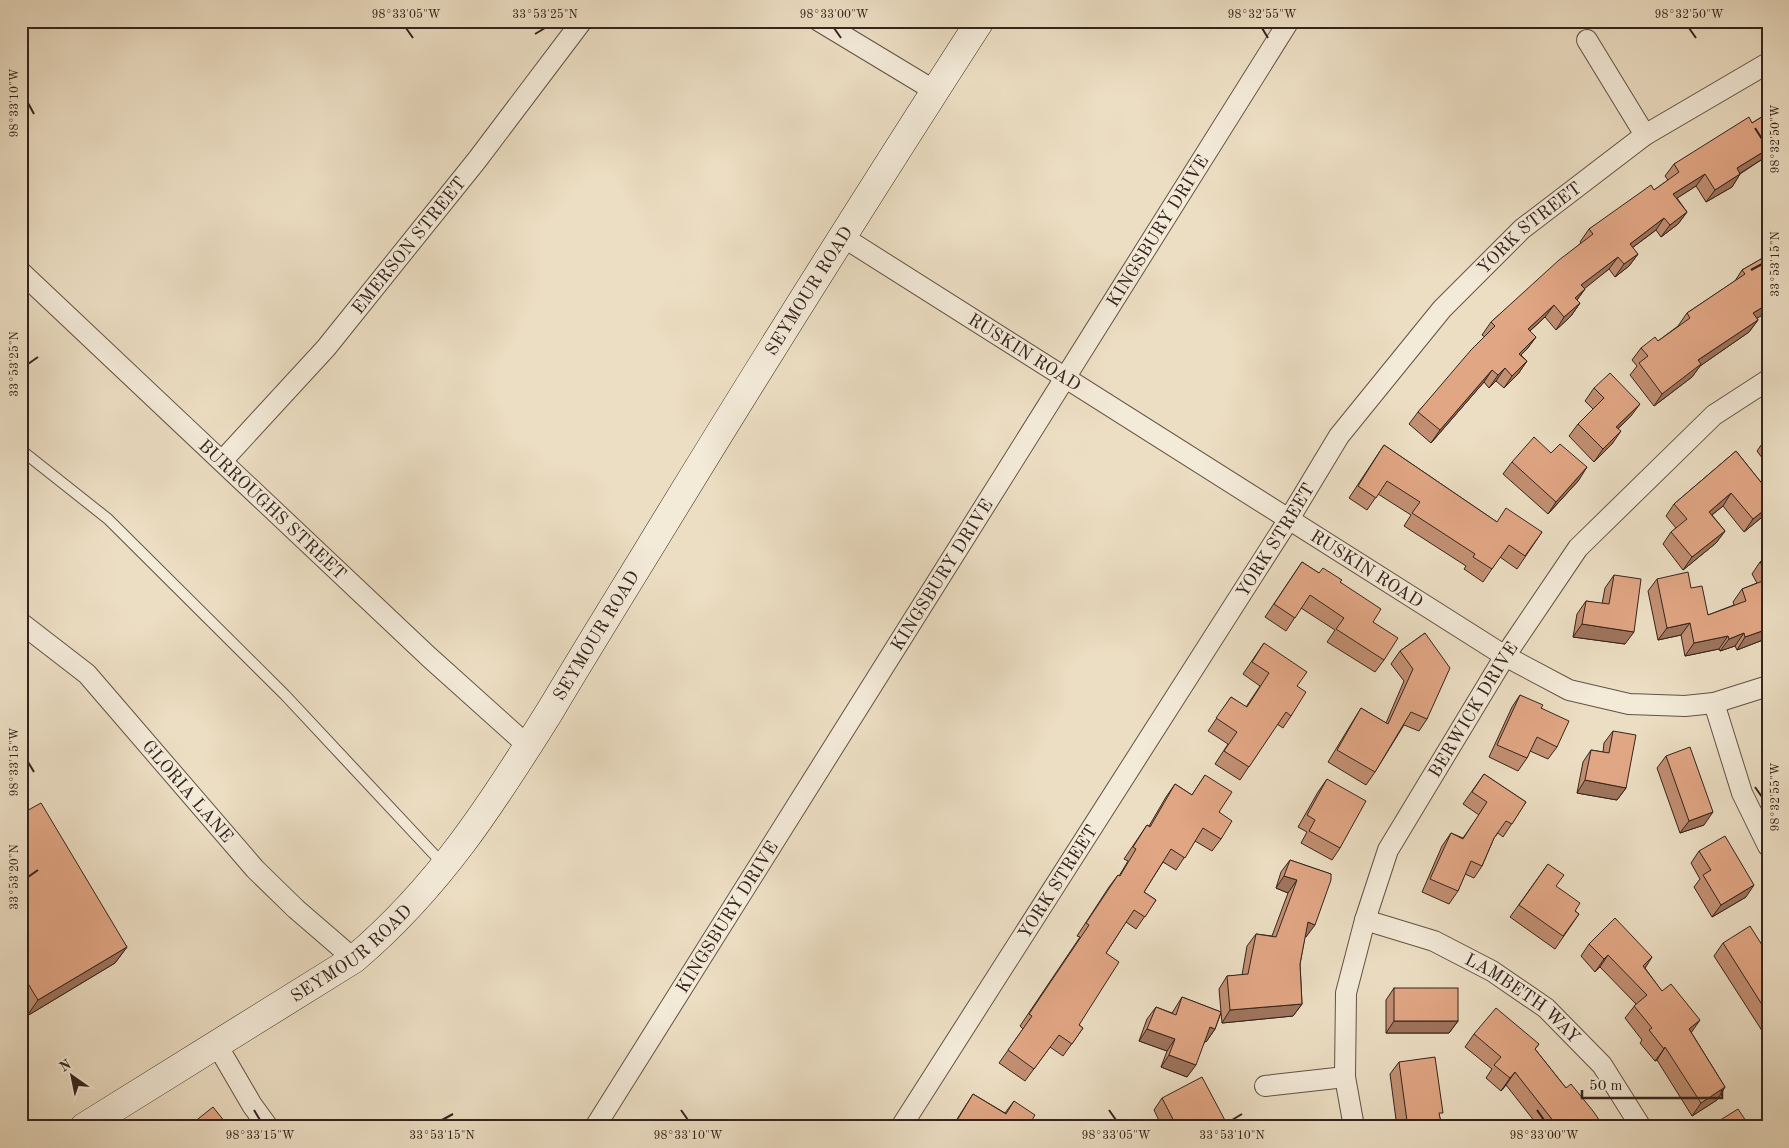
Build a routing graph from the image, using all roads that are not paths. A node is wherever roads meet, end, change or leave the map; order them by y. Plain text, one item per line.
1 (582, 21) edge
2 (819, 21) edge
3 (980, 21) edge
4 (1289, 21) edge
5 (1587, 40) dead end
6 (1768, 63) edge
7 (935, 91) junction
8 (1645, 134) junction
9 (843, 236) junction
10 (21, 272) edge
11 (1065, 377) junction
12 (1768, 380) edge
13 (21, 450) edge
14 (223, 460) junction
15 (1289, 519) junction
16 (21, 623) edge
17 (1505, 656) junction
18 (1768, 686) edge
19 (1714, 703) junction
20 (528, 746) junction
21 (1768, 846) edge
22 (445, 866) junction
23 (1364, 920) junction
24 (354, 959) junction
25 (216, 1045) junction
26 (1345, 1077) junction
27 (1265, 1086) dead end
28 (84, 1127) edge
29 (268, 1127) edge
30 (595, 1127) edge
31 (901, 1127) edge
32 (1354, 1127) edge
33 (1641, 1127) edge

1 - 14 street, EMERSON STREET
2 - 7 street
3 - 7 street, SEYMOUR ROAD
4 - 11 street, KINGSBURY DRIVE
5 - 8 street
6 - 8 street, YORK STREET
7 - 9 street, SEYMOUR ROAD
8 - 15 street, YORK STREET
9 - 11 street, RUSKIN ROAD
9 - 20 street, SEYMOUR ROAD
10 - 14 street, BURROUGHS STREET
11 - 15 street, RUSKIN ROAD
11 - 30 street, KINGSBURY DRIVE
12 - 17 street, BERWICK DRIVE
13 - 22 lane
14 - 20 street, BURROUGHS STREET
15 - 17 street, RUSKIN ROAD
15 - 31 street, YORK STREET
16 - 24 street, GLORIA LANE
17 - 19 street, RUSKIN ROAD
17 - 23 street, BERWICK DRIVE
18 - 19 street, RUSKIN ROAD
19 - 21 street
20 - 22 street, SEYMOUR ROAD
22 - 24 street, SEYMOUR ROAD
23 - 26 street, BERWICK DRIVE
23 - 33 street, LAMBETH WAY
24 - 25 street, SEYMOUR ROAD
25 - 28 street, SEYMOUR ROAD
25 - 29 street
26 - 27 street
26 - 32 street, BERWICK DRIVE

